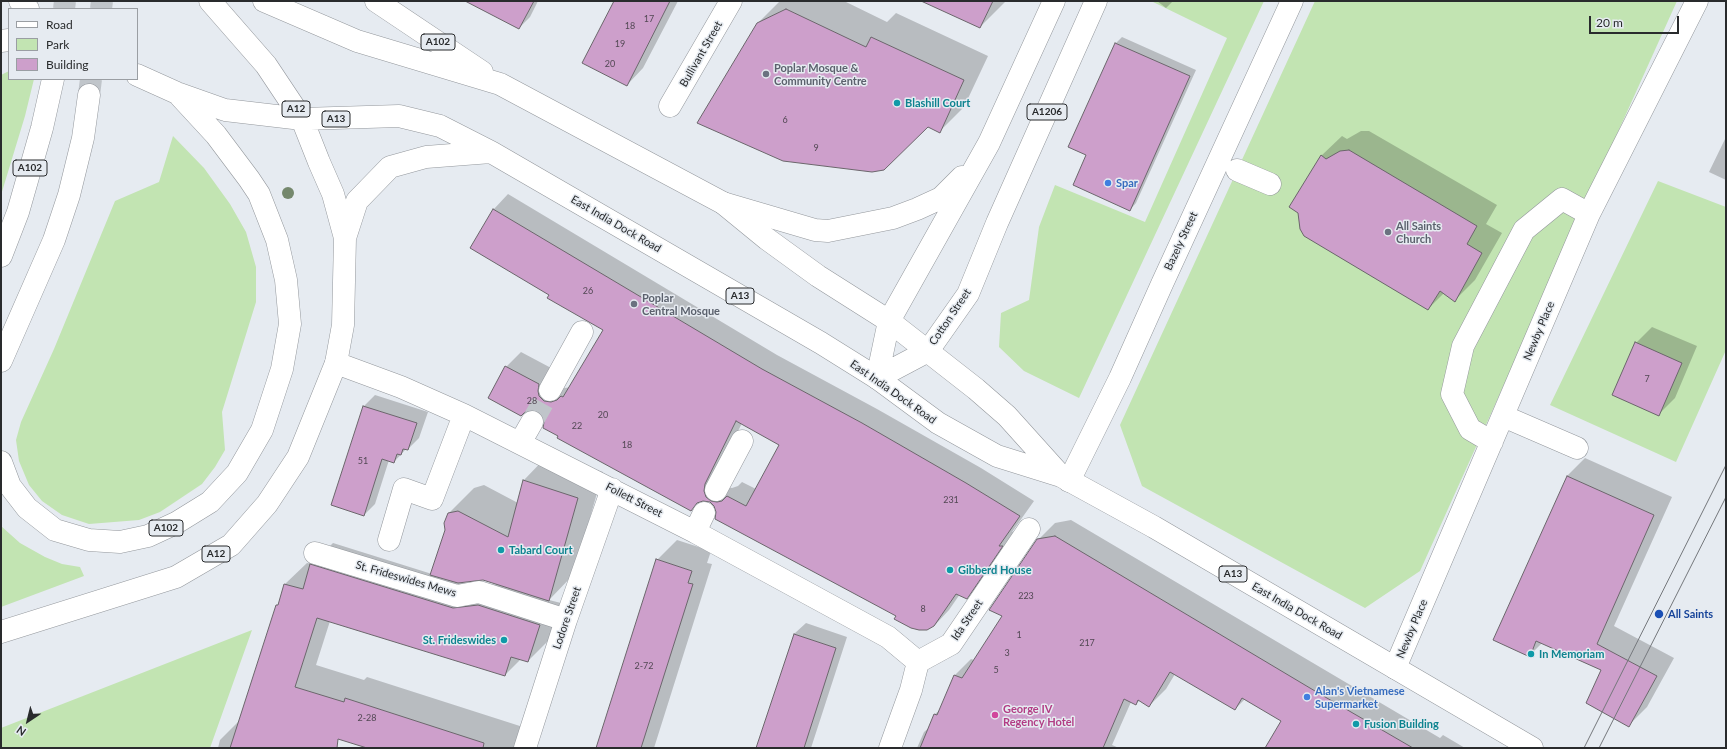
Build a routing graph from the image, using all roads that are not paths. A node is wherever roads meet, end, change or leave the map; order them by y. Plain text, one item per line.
1 (210, 1) edge
2 (264, 1) edge
3 (376, 1) edge
4 (731, 1) edge
5 (1054, 1) edge
6 (1096, 1) edge
7 (1292, 1) edge
8 (1697, 1) edge
9 (138, 75) edge
10 (53, 80) edge
11 (500, 84) junction
12 (177, 93) junction
13 (89, 95) tunnel mouth
14 (670, 106) dead end
15 (302, 119) junction
16 (989, 143) junction
17 (491, 152) junction
18 (1237, 170) dead end
19 (1270, 184) dead end
20 (723, 203) junction
21 (1589, 214) junction
22 (345, 238) junction
23 (1, 256) edge
24 (889, 321) junction
25 (582, 332) dead end
26 (928, 351) junction
27 (3, 358) edge
28 (336, 363) junction
29 (1, 378) edge
30 (877, 378) junction
31 (550, 390) tunnel mouth
32 (464, 415) junction
33 (1503, 416) junction
34 (532, 422) tunnel mouth
35 (742, 441) dead end
36 (1492, 442) junction
37 (520, 443) junction
38 (1577, 448) dead end
39 (1, 462) edge
40 (1065, 478) junction
41 (612, 489) junction
42 (716, 490) dead end
43 (1029, 529) dead end
44 (389, 540) dead end
45 (315, 553) dead end
46 (566, 620) junction
47 (1, 632) edge
48 (918, 662) junction
49 (1395, 668) junction
50 (525, 748) edge
51 (890, 748) edge
52 (1532, 748) edge

1 - 15 main road, A12
2 - 11 main road, East India Dock Road / A13
3 - 11 main road, A102
4 - 14 main road, Bullivant Street
5 - 16 main road
6 - 26 main road, Cotton Street / A1206
7 - 40 main road, Bazely Street
8 - 21 main road, Newby Place
9 - 12 main road, East India Dock Road / A13
10 - 23 main road, A102
11 - 20 main road, East India Dock Road / A13
12 - 15 main road, East India Dock Road / A13
12 - 39 main road, A102
13 - 27 main road
15 - 17 main road, East India Dock Road / A13
15 - 22 main road, A12
16 - 20 main road
16 - 24 main road
17 - 22 main road, A12
17 - 30 main road, East India Dock Road / A13
18 - 19 main road
20 - 24 main road, East India Dock Road / A13
21 - 33 main road, Newby Place
21 - 36 main road
22 - 28 main road, A12
24 - 26 main road, East India Dock Road / A13
24 - 30 main road
25 - 31 main road
26 - 30 main road, Cotton Street / A1206
26 - 40 main road, East India Dock Road / A13
27 - 29 main road
28 - 32 main road, Follett Street
28 - 47 main road, A12
30 - 40 main road, East India Dock Road / A13
32 - 37 main road, Follett Street
32 - 44 main road
33 - 36 main road, Newby Place
33 - 38 main road
34 - 37 main road
35 - 42 main road
36 - 49 main road, Newby Place
37 - 41 main road, Follett Street
40 - 49 main road, East India Dock Road / A13
41 - 46 main road, Lodore Street
41 - 48 main road, Follett Street
43 - 48 main road, Ida Street
45 - 46 main road, St. Frideswides Mews
46 - 50 main road, Lodore Street
48 - 51 main road
49 - 52 main road, East India Dock Road / A13

